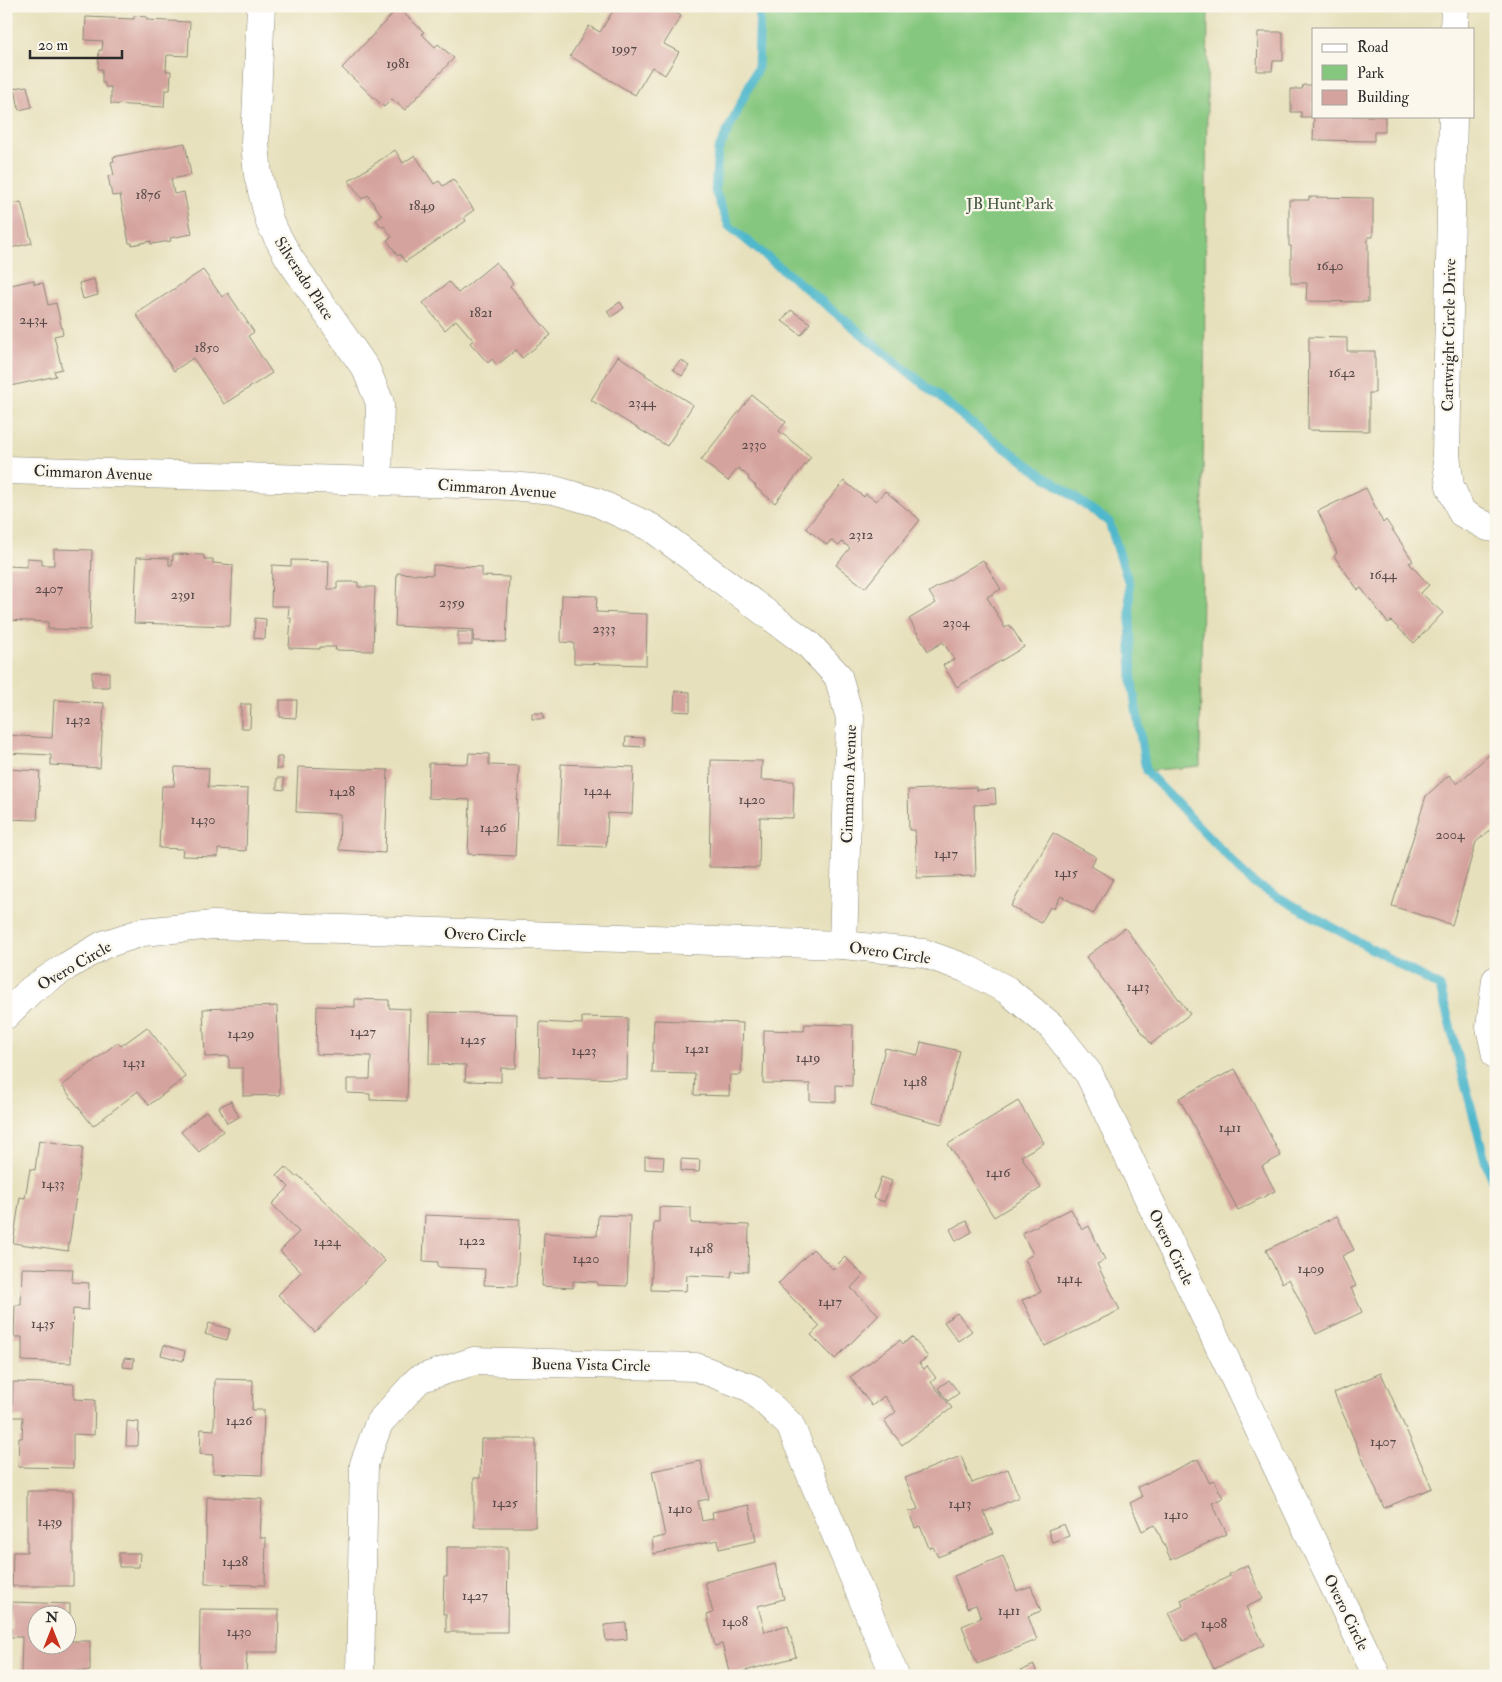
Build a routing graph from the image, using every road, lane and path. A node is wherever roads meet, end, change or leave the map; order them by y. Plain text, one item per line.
1 (261, 6) edge
2 (1455, 6) edge
3 (1454, 28) edge
4 (1453, 118) edge
5 (6, 470) edge
6 (378, 481) junction
7 (1496, 528) edge
8 (843, 946) junction
9 (1496, 980) edge
10 (6, 1015) edge
11 (1496, 1055) edge
12 (360, 1676) edge
13 (895, 1676) edge
14 (1377, 1676) edge

1 - 6 street, Silverado Place
2 - 3 street
4 - 7 street, Cartwright Circle Drive
5 - 6 street, Cimmaron Avenue
6 - 8 street, Cimmaron Avenue
8 - 10 street, Overo Circle
8 - 14 street, Overo Circle
9 - 11 street
12 - 13 street, Buena Vista Circle

